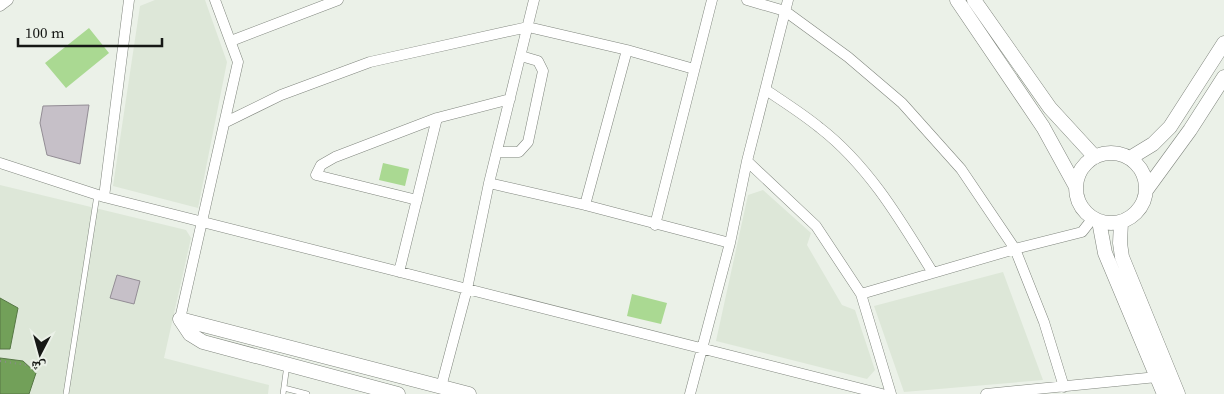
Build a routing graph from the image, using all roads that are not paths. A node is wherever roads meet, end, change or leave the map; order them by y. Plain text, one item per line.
1 (8, 0) edge
2 (129, 0) edge
3 (215, 0) edge
4 (338, 0) edge
5 (534, 0) edge
6 (712, 0) edge
7 (746, 0) edge
8 (788, 0) edge
9 (957, 0) edge
10 (974, 0) edge
11 (0, 6) edge
12 (785, 11) junction
13 (528, 27) junction
14 (231, 41) junction
15 (1224, 43) edge
16 (627, 50) junction
17 (521, 56) junction
18 (694, 69) junction
19 (1224, 77) edge
20 (766, 90) junction
21 (510, 99) junction
22 (437, 118) junction
23 (226, 122) junction
24 (497, 152) junction
25 (1095, 157) junction
26 (1130, 158) junction
27 (747, 161) junction
28 (0, 163) edge
29 (489, 183) junction
30 (1076, 187) junction
31 (1147, 189) junction
32 (100, 196) junction
33 (417, 200) junction
34 (585, 205) junction
35 (1096, 220) junction
36 (202, 222) junction
37 (1121, 222) junction
38 (655, 225) junction
39 (730, 243) junction
40 (1015, 249) junction
41 (399, 272) junction
42 (933, 274) junction
43 (467, 289) junction
44 (861, 294) junction
45 (180, 320) joint
46 (200, 332) junction
47 (701, 348) junction
48 (305, 352) junction
49 (287, 365) junction
50 (301, 368) junction
51 (1157, 377) junction
52 (441, 387) junction
53 (1064, 387) junction
54 (284, 388) junction
55 (379, 392) edge
56 (66, 394) edge
57 (283, 394) edge
58 (307, 394) edge
59 (398, 394) edge
60 (469, 394) edge
61 (690, 394) edge
62 (882, 394) edge
63 (891, 394) edge
64 (986, 394) edge
65 (1164, 394) edge
66 (1178, 394) edge

1 - 11 street
2 - 32 street
3 - 14 street
4 - 14 street
5 - 13 street
6 - 18 street
7 - 12 street
8 - 12 street
9 - 30 street
10 - 25 street
12 - 20 street
12 - 40 street
13 - 16 street
13 - 17 street
13 - 23 street
14 - 23 street
15 - 26 street
16 - 18 street
16 - 34 street
17 - 21 street
17 - 24 street
18 - 38 street
19 - 31 street
20 - 27 street
20 - 42 street
21 - 22 street
21 - 24 street
22 - 33 street
22 - 33 street
23 - 36 street
24 - 29 street
25 - 26 street
25 - 30 street
26 - 31 street
27 - 39 street
27 - 44 street
28 - 32 street
29 - 34 street
29 - 43 street
30 - 35 street
31 - 37 street
32 - 36 street
32 - 56 lane
33 - 41 street
34 - 38 street
35 - 37 street
35 - 40 street
35 - 51 street
36 - 41 street
36 - 45 street
37 - 66 street
38 - 39 street
39 - 47 street
40 - 42 street
40 - 53 street
41 - 43 street
42 - 44 street
43 - 47 street
43 - 52 street
44 - 63 street
45 - 46 street
46 - 48 street
46 - 49 street
47 - 61 street
47 - 62 street
48 - 50 street
48 - 52 street
49 - 50 street
49 - 54 lane
50 - 55 street
51 - 53 street
51 - 65 street
52 - 60 street
53 - 64 street
54 - 57 lane
54 - 58 lane
55 - 59 street

